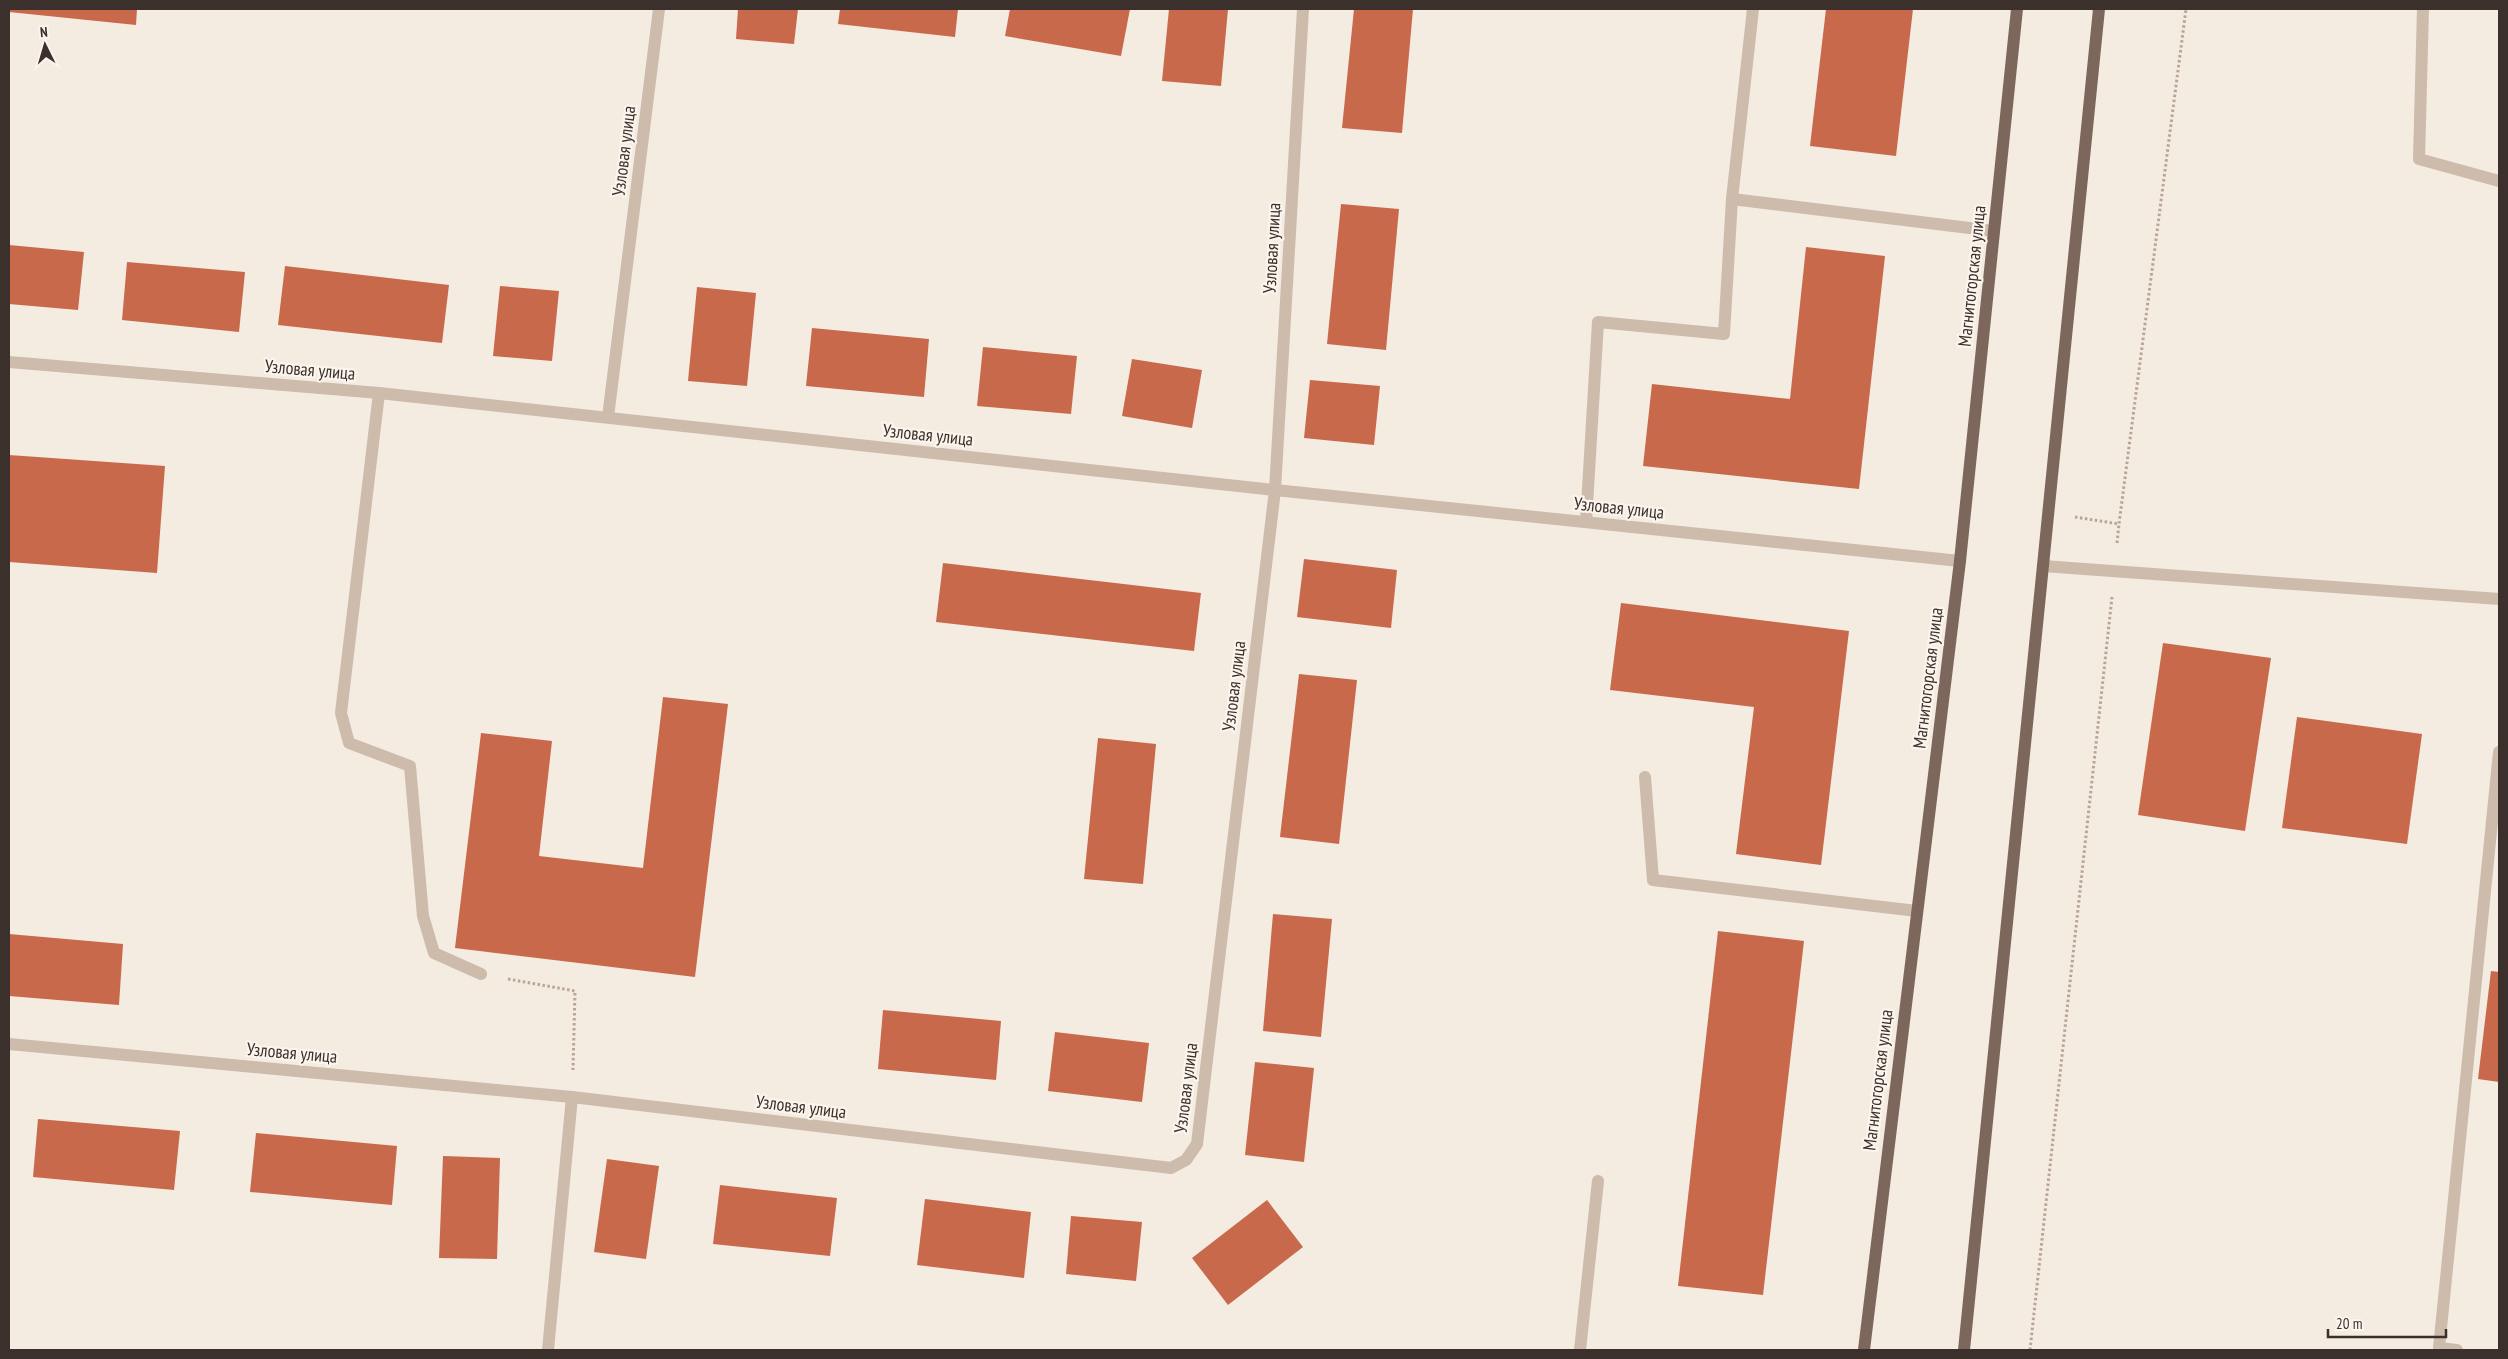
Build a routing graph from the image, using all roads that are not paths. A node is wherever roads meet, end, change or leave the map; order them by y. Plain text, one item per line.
1 (659, 9) edge
2 (1304, 9) edge
3 (1753, 9) edge
4 (2017, 9) edge
5 (2099, 9) edge
6 (2423, 9) edge
7 (2499, 181) edge
8 (1732, 199) junction
9 (1994, 231) junction
10 (9, 362) edge
11 (379, 393) junction
12 (608, 417) junction
13 (1275, 490) junction
14 (1586, 522) junction
15 (1960, 561) junction
16 (2043, 566) junction
17 (2499, 599) edge
18 (2499, 752) edge
19 (1644, 778) dead end
20 (1917, 911) junction
21 (480, 974) road end
22 (9, 1044) edge
23 (572, 1097) junction
24 (1598, 1181) dead end
25 (548, 1350) edge
26 (1580, 1350) edge
27 (1864, 1350) edge
28 (1964, 1350) edge
29 (2457, 1350) edge

1 - 12 street, Узловая улица
2 - 13 street, Узловая улица
3 - 8 street
4 - 9 main road, Магнитогорская улица
5 - 16 main road
6 - 7 street
8 - 9 street
8 - 14 street
9 - 15 main road, Магнитогорская улица
10 - 11 street, Узловая улица
11 - 12 street, Узловая улица
11 - 21 street
12 - 13 street, Узловая улица
13 - 14 street, Узловая улица
13 - 23 street, Узловая улица
14 - 15 street, Узловая улица
15 - 20 main road, Магнитогорская улица
16 - 17 street
16 - 28 main road
18 - 29 street
19 - 20 street
20 - 27 main road, Магнитогорская улица
22 - 23 street, Узловая улица
23 - 25 street
24 - 26 street

